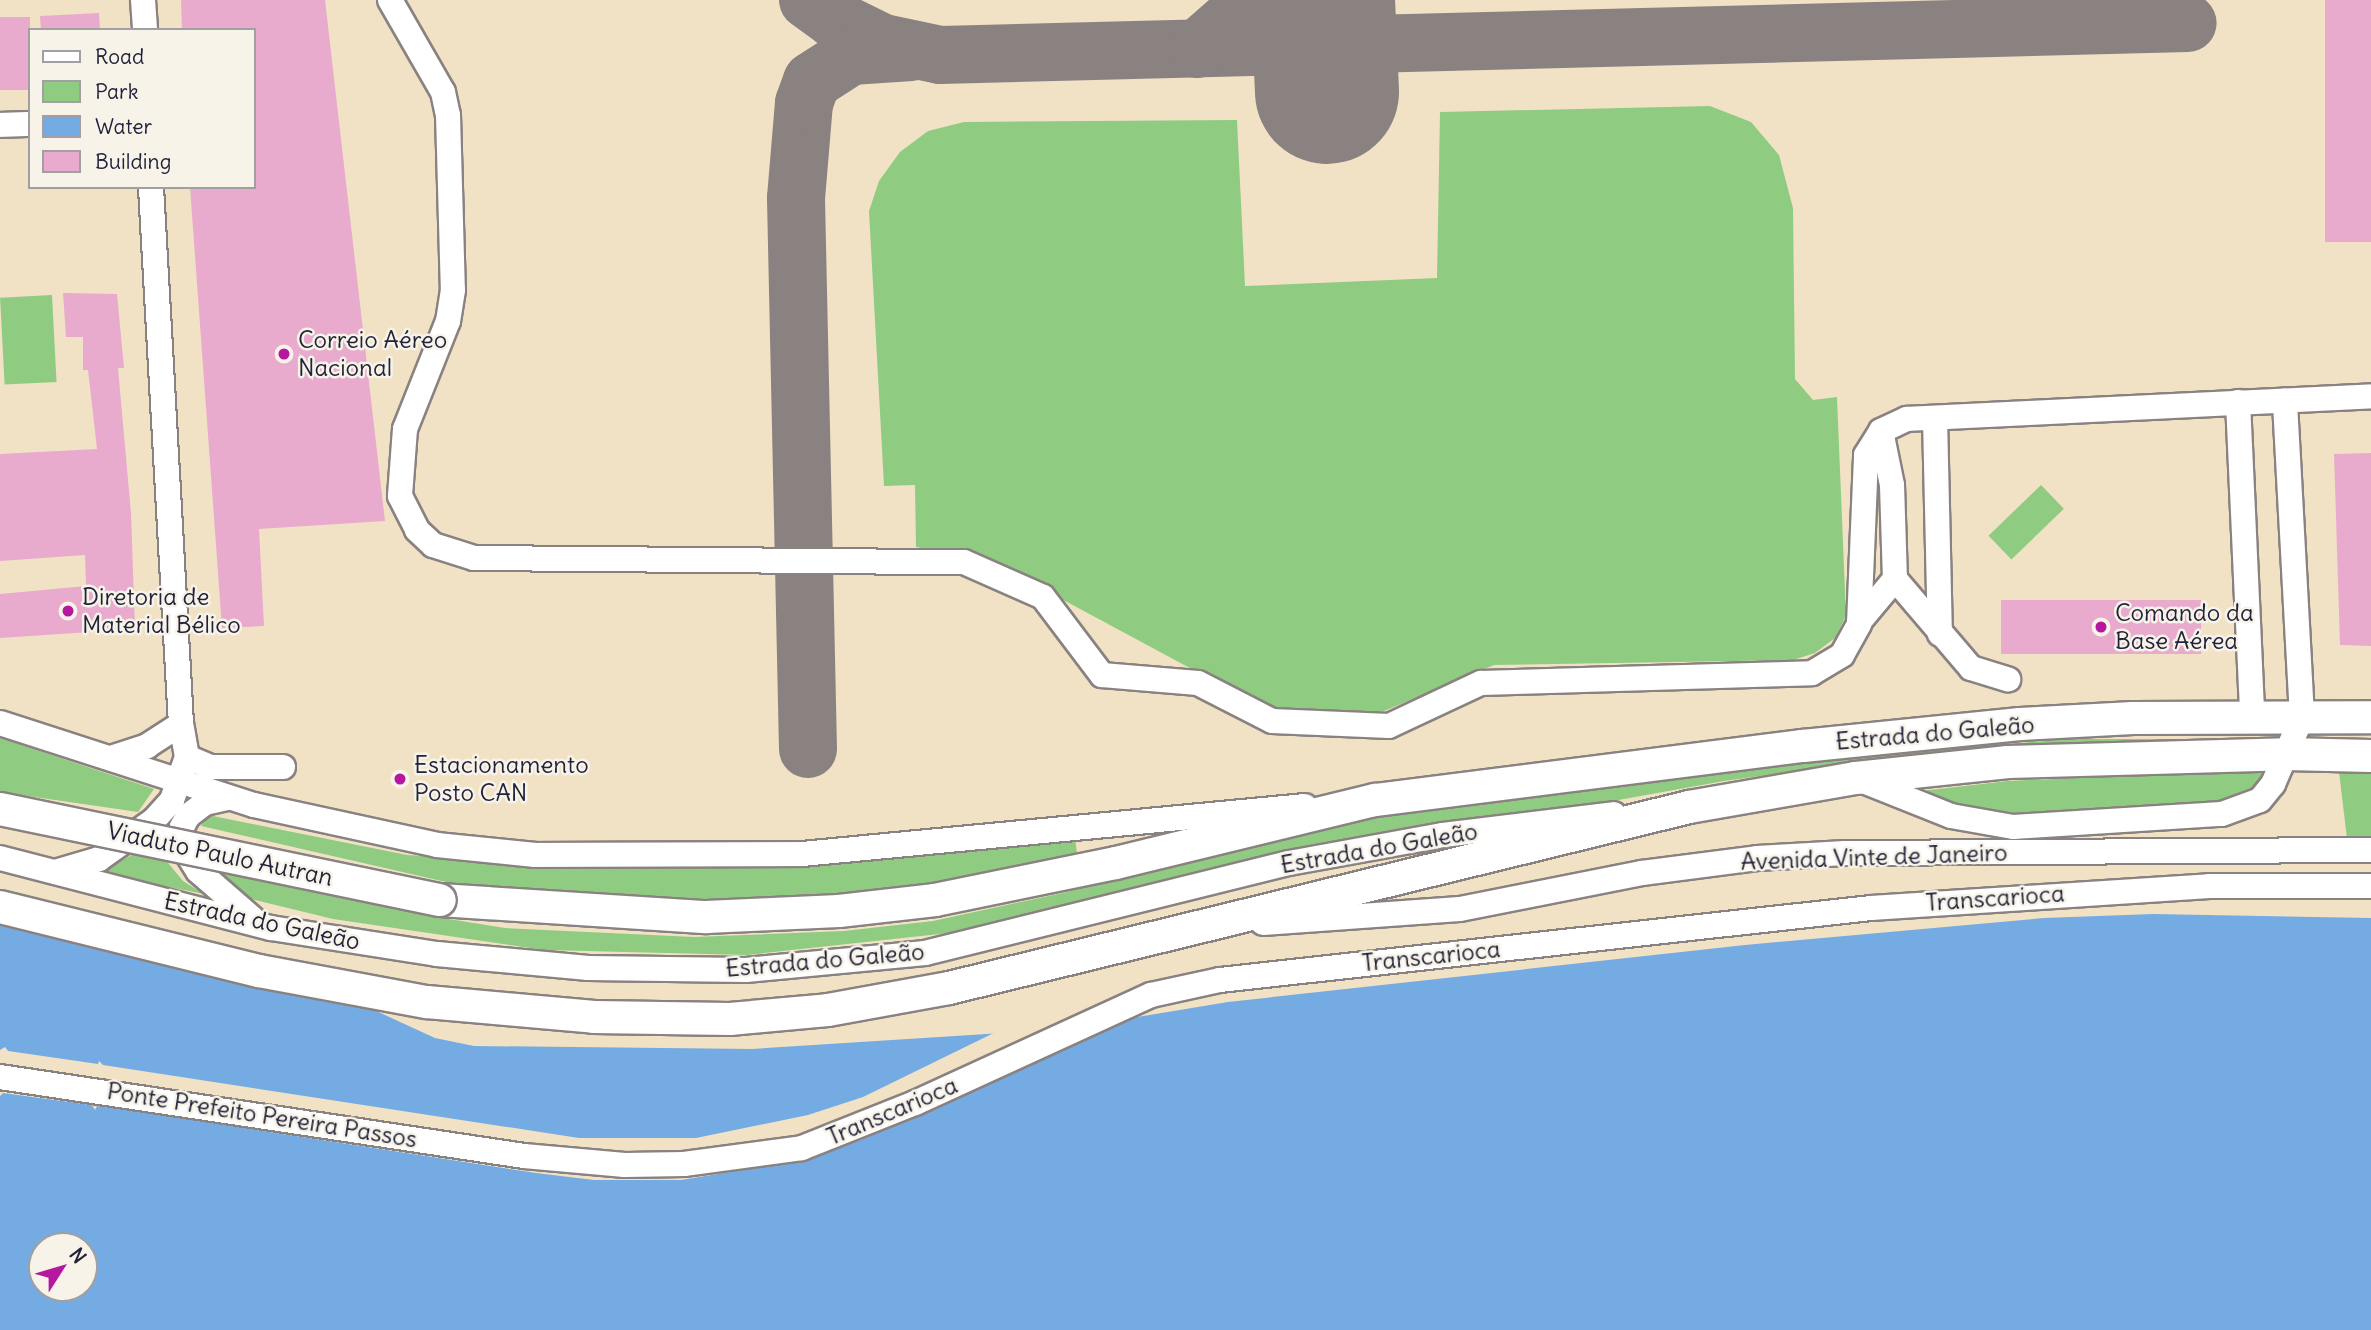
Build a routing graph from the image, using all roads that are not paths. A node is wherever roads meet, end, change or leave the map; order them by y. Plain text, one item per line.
1 (143, 0) edge
2 (390, 0) edge
3 (145, 28) edge
4 (28, 124) edge
5 (0, 125) edge
6 (151, 189) edge
7 (2371, 396) edge
8 (2285, 400) junction
9 (2238, 402) junction
10 (1935, 418) junction
11 (1881, 431) junction
12 (1895, 579) junction
13 (1858, 622) junction
14 (1940, 634) junction
15 (2008, 680) dead end
16 (2252, 716) junction
17 (2302, 717) junction
18 (2371, 718) edge
19 (0, 723) edge
20 (181, 724) junction
21 (2287, 754) junction
22 (2371, 756) edge
23 (111, 758) junction
24 (284, 766) dead end
25 (235, 767) junction
26 (183, 769) junction
27 (1856, 778) junction
28 (227, 798) junction
29 (1375, 800) junction
30 (1689, 807) junction
31 (0, 808) edge
32 (0, 841) edge
33 (2371, 850) edge
34 (0, 858) edge
35 (47, 872) junction
36 (2371, 886) edge
37 (440, 900) joint
38 (0, 907) edge
39 (271, 928) junction
40 (1172, 935) junction
41 (0, 1077) edge
42 (524, 1156) joint

1 - 3 street
2 - 13 street
4 - 5 street
6 - 20 street
7 - 8 street
8 - 9 street
8 - 17 street
9 - 10 street
9 - 16 street
10 - 11 street
10 - 14 street
11 - 12 street
11 - 13 street
12 - 13 street
12 - 14 street
14 - 15 street
16 - 17 main road, Estrada do Galeão
16 - 29 main road, Estrada do Galeão
17 - 18 main road, Estrada do Galeão
17 - 21 street
19 - 23 street, Estrada do Galeão
20 - 23 street
20 - 26 street
21 - 22 main road, Estrada do Galeão
21 - 27 main road, Estrada do Galeão
21 - 27 street
23 - 26 street, Estrada do Galeão
24 - 25 street
25 - 26 street
25 - 28 street
26 - 28 street, Estrada do Galeão
26 - 35 street
27 - 30 main road, Estrada do Galeão
28 - 29 street, Estrada do Galeão
28 - 39 street
29 - 37 main road, Estrada do Galeão
30 - 39 street, Estrada do Galeão
30 - 40 main road, Estrada do Galeão
31 - 37 main road, Viaduto Paulo Autran, bridge
32 - 35 street
33 - 40 street, Avenida Vinte de Janeiro
34 - 35 street, Estrada do Galeão
35 - 39 street, Estrada do Galeão
36 - 42 street, Transcarioca
38 - 40 main road, Estrada do Galeão
41 - 42 street, Ponte Prefeito Pereira Passos

